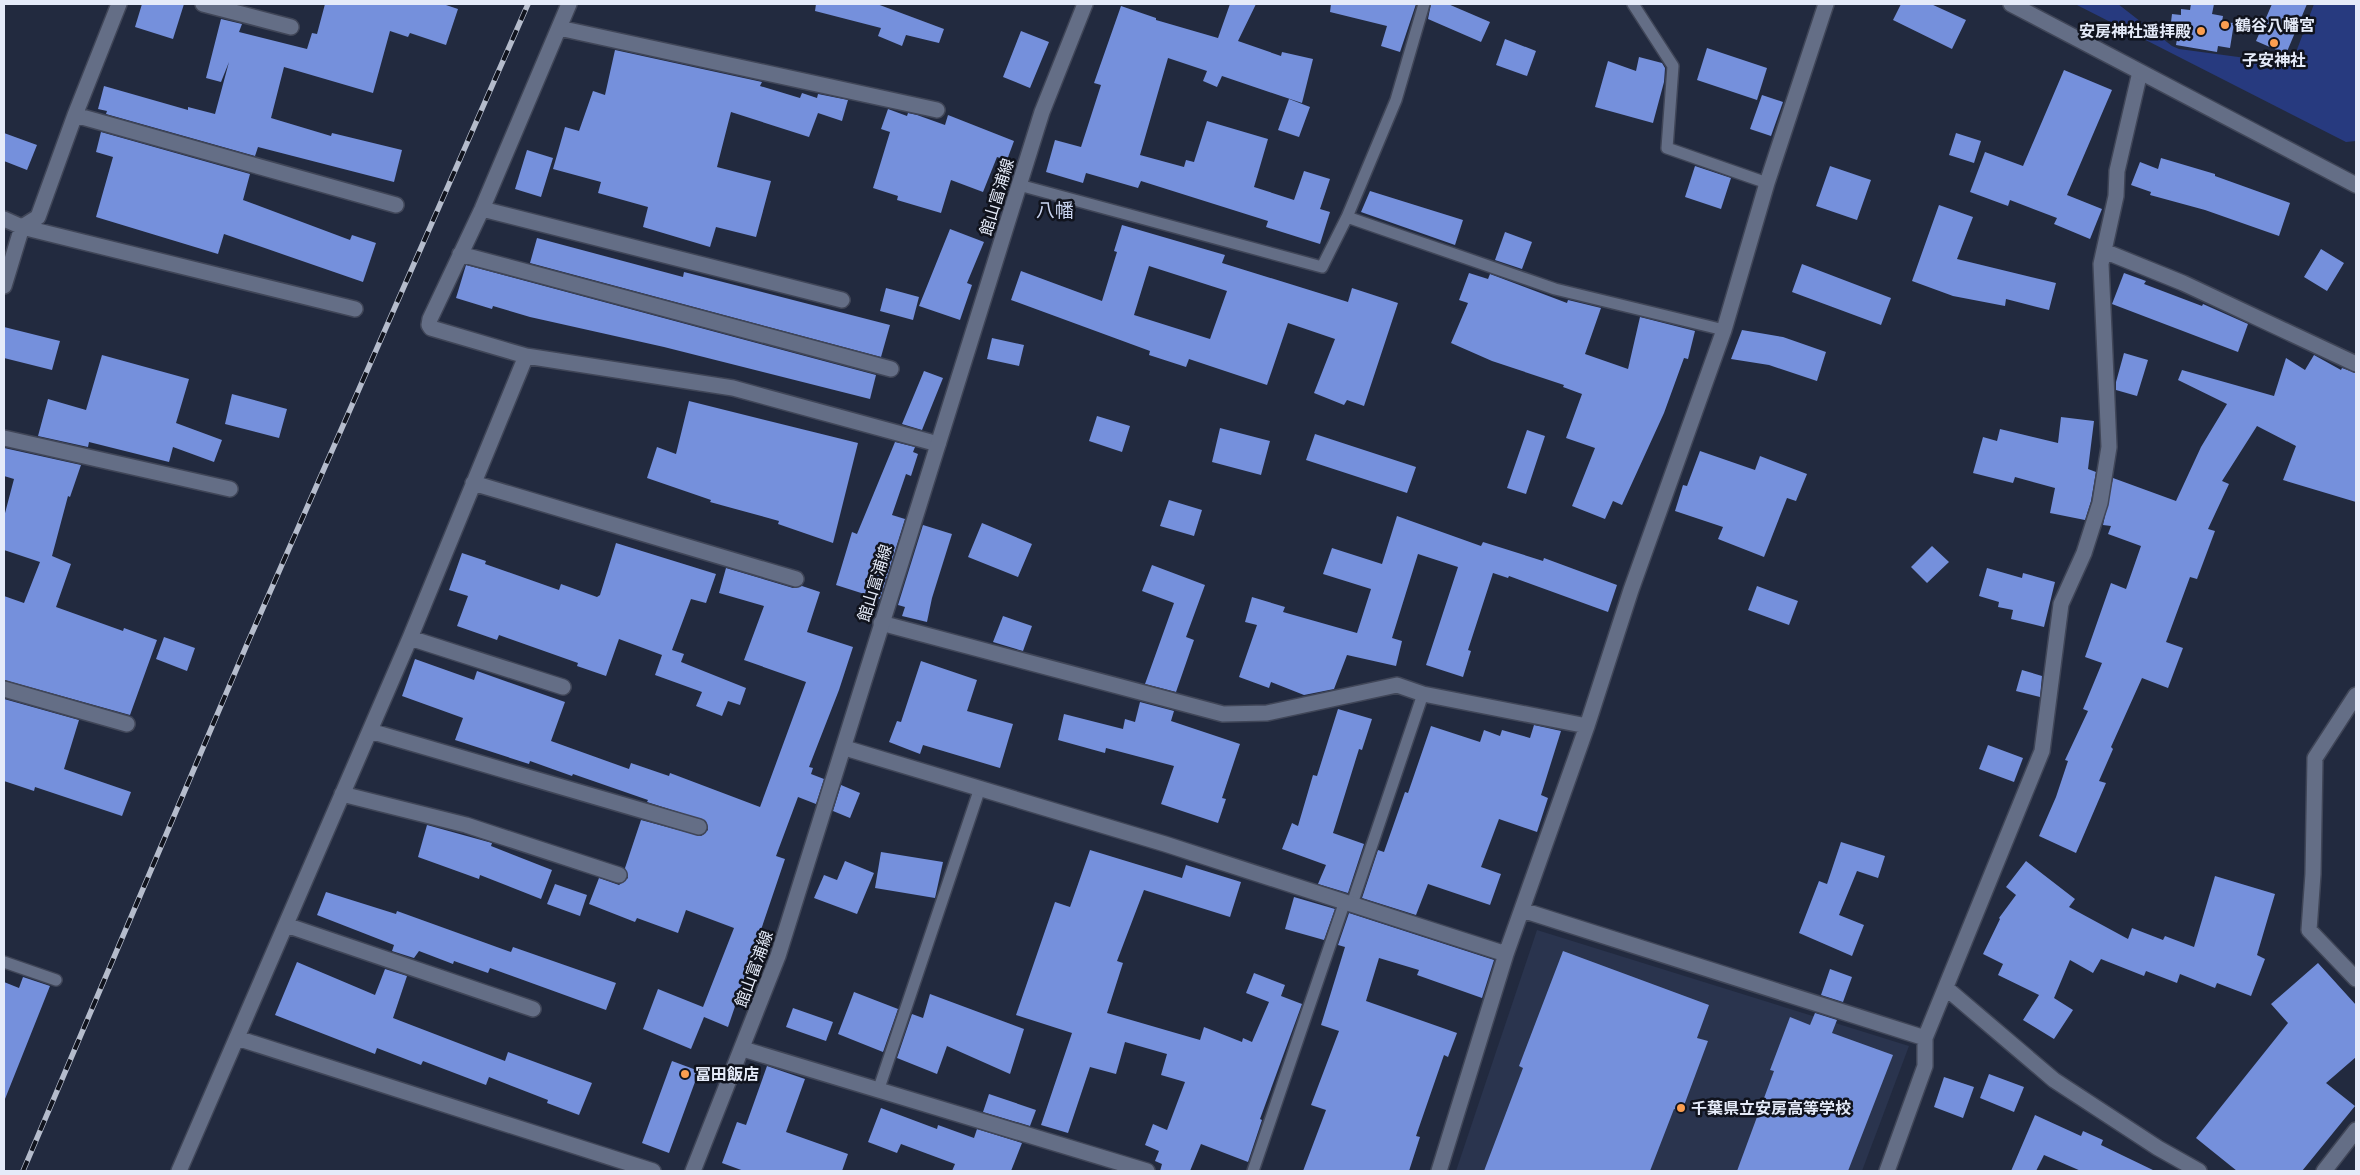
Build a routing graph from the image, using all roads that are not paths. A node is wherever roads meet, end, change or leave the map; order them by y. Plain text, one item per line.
1 (119, 4) edge
2 (204, 4) edge
3 (569, 4) edge
4 (1085, 4) edge
5 (1424, 4) edge
6 (1633, 4) edge
7 (1826, 4) edge
8 (2011, 4) edge
9 (291, 27) dead end
10 (559, 28) junction
11 (2140, 72) junction
12 (937, 110) dead end
13 (75, 115) junction
14 (1767, 182) junction
15 (1020, 185) junction
16 (2356, 185) edge
17 (396, 204) dead end
18 (482, 209) junction
19 (1347, 217) junction
20 (4, 219) edge
21 (22, 227) junction
22 (2104, 251) junction
23 (460, 254) junction
24 (4, 286) edge
25 (842, 300) dead end
26 (355, 309) dead end
27 (1724, 330) junction
28 (526, 356) junction
29 (2356, 364) edge
30 (891, 369) dead end
31 (4, 438) edge
32 (938, 444) junction
33 (473, 483) junction
34 (230, 489) dead end
35 (796, 579) dead end
36 (881, 623) junction
37 (410, 638) junction
38 (4, 688) edge
39 (564, 688) dead end
40 (1424, 694) junction
41 (2356, 695) edge
42 (127, 724) dead end
43 (1587, 726) junction
44 (370, 731) junction
45 (845, 748) junction
46 (980, 788) junction
47 (342, 794) junction
48 (698, 827) dead end
49 (619, 875) dead end
50 (1348, 902) junction
51 (1522, 910) junction
52 (286, 925) junction
53 (1506, 954) junction
54 (4, 962) edge
55 (2356, 979) edge
56 (56, 980) dead end
57 (1946, 988) junction
58 (533, 1009) dead end
59 (236, 1038) junction
60 (1925, 1038) junction
61 (743, 1049) junction
62 (878, 1091) junction
63 (2356, 1130) edge
64 (181, 1170) edge
65 (653, 1171) edge
66 (693, 1171) edge
67 (1147, 1171) edge
68 (1253, 1171) edge
69 (1439, 1171) edge
70 (1887, 1171) edge
71 (2199, 1171) edge
72 (2324, 1171) edge

1 - 13 street
2 - 9 street
3 - 10 street
4 - 15 street, 館山富浦線
5 - 19 lane
6 - 14 lane
7 - 14 street
8 - 11 street
10 - 12 street
10 - 18 street
11 - 16 street
11 - 22 street
13 - 17 street
13 - 21 street
14 - 27 street
15 - 19 lane
15 - 32 street, 館山富浦線
18 - 23 street
18 - 25 street
19 - 27 lane
20 - 21 street
21 - 24 street
21 - 26 street
22 - 29 street
22 - 57 street
23 - 28 street
23 - 30 street
27 - 43 street
28 - 32 street
28 - 33 street
31 - 34 street
32 - 36 street, 館山富浦線
33 - 35 street
33 - 37 street
36 - 40 street
36 - 45 street, 館山富浦線
37 - 39 street
37 - 44 street
38 - 42 street
40 - 43 street
40 - 50 lane
41 - 55 street
43 - 51 street
44 - 47 street
44 - 48 street
45 - 46 street
45 - 61 street, 館山富浦線
46 - 50 street
46 - 62 lane
47 - 49 street
47 - 52 street
50 - 53 street
50 - 68 lane
51 - 53 street
51 - 60 street
52 - 58 street
52 - 59 street
53 - 69 street
54 - 56 lane
57 - 60 street
57 - 71 street
59 - 64 street
59 - 65 street
60 - 70 street
61 - 62 street
61 - 66 street, 館山富浦線
62 - 67 street
63 - 72 street

